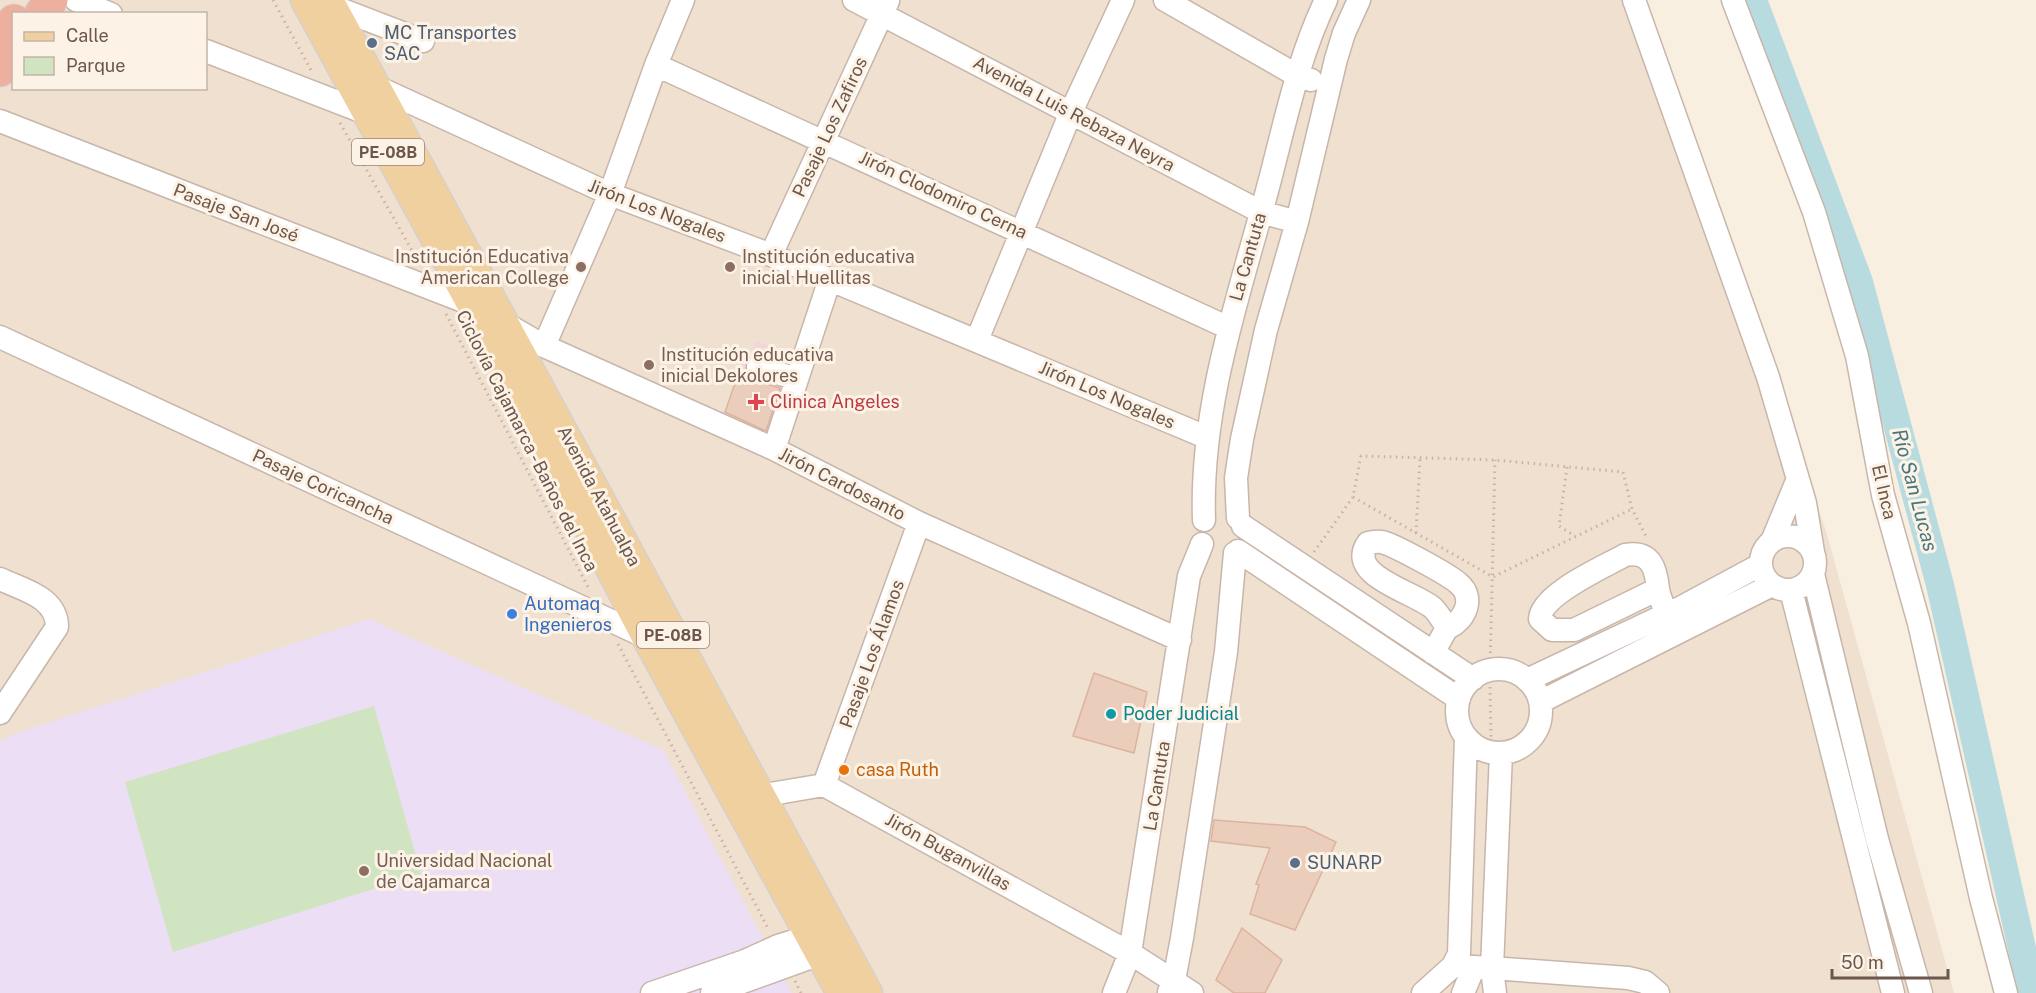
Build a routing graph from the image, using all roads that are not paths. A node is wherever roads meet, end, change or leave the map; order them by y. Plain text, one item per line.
1 (76, 0) edge
2 (683, 0) edge
3 (854, 0) edge
4 (1124, 0) edge
5 (1165, 0) edge
6 (1326, 0) edge
7 (1359, 0) edge
8 (1634, 0) edge
9 (1733, 0) edge
10 (322, 2) edge
11 (886, 7) edge
12 (106, 12) edge
13 (12, 24) edge
14 (0, 40) edge
15 (423, 41) dead end
16 (207, 51) edge
17 (12, 55) edge
18 (656, 65) junction
19 (0, 70) edge
20 (1298, 76) junction
21 (1330, 85) junction
22 (377, 87) junction
23 (1071, 112) junction
24 (366, 113) junction
25 (0, 121) edge
26 (824, 141) junction
27 (610, 194) junction
28 (1261, 212) junction
29 (1297, 222) junction
30 (1023, 232) junction
31 (771, 255) junction
32 (830, 279) junction
33 (471, 304) junction
34 (506, 323) junction
35 (1228, 328) junction
36 (0, 337) edge
37 (977, 340) junction
38 (544, 346) junction
39 (758, 367) dead end
40 (797, 379) junction
41 (1206, 437) junction
42 (774, 449) junction
43 (1797, 481) junction
44 (1204, 520) junction
45 (1241, 522) junction
46 (919, 524) junction
47 (1773, 539) junction
48 (1202, 544) junction
49 (1237, 552) junction
50 (1813, 552) junction
51 (1760, 566) junction
52 (1813, 574) junction
53 (0, 579) edge
54 (1781, 588) junction
55 (1658, 589) junction
56 (1672, 624) junction
57 (1447, 628) junction
58 (646, 637) junction
59 (1180, 640) junction
60 (1433, 652) junction
61 (1481, 674) junction
62 (1527, 680) junction
63 (1459, 699) junction
64 (1540, 702) junction
65 (0, 713) edge
66 (1466, 737) junction
67 (1496, 753) junction
68 (824, 785) junction
69 (759, 796) junction
70 (827, 941) junction
71 (1130, 953) junction
72 (1473, 967) junction
73 (754, 978) edge
74 (1171, 986) edge
75 (652, 993) edge
76 (712, 993) edge
77 (841, 993) edge
78 (868, 993) edge
79 (1114, 993) edge
80 (1192, 993) edge
81 (1423, 993) edge
82 (1463, 993) edge
83 (1496, 993) edge
84 (1658, 993) edge
85 (1893, 993) edge
86 (1921, 993) edge
87 (2006, 993) edge

1 - 12 street
2 - 18 street
3 - 11 street, Avenida Luis Rebaza Neyra
4 - 23 street
5 - 20 street
6 - 20 street, La Cantuta
7 - 21 street, La Cantuta
8 - 43 street
9 - 87 street, El Inca
10 - 15 street
10 - 22 main road, Avenida Atahualpa / PE-08B
10 - 24 main road, Avenida Atahualpa / PE-08B
11 - 23 street, Avenida Luis Rebaza Neyra
11 - 26 street, Pasaje Los Zafiros
13 - 14 highway
16 - 24 street
17 - 19 highway
18 - 26 street, Jirón Clodomiro Cerna
18 - 27 street
20 - 21 street
20 - 28 street, La Cantuta
21 - 29 street, La Cantuta
22 - 27 street, Jirón Los Nogales
22 - 34 main road, Avenida Atahualpa / PE-08B
23 - 28 street, Avenida Luis Rebaza Neyra
23 - 30 street
24 - 33 main road, Avenida Atahualpa / PE-08B
25 - 33 street, Pasaje San José
26 - 30 street, Jirón Clodomiro Cerna
26 - 31 street, Pasaje Los Zafiros
27 - 31 street, Jirón Los Nogales
27 - 38 street
28 - 29 street, Avenida Luis Rebaza Neyra
28 - 35 street, La Cantuta
29 - 45 street, La Cantuta
30 - 35 street, Jirón Clodomiro Cerna
30 - 37 street
31 - 32 street, Jirón Los Nogales
32 - 37 street, Jirón Los Nogales
32 - 40 street
33 - 34 street, Pasaje San José
33 - 58 main road, Avenida Atahualpa / PE-08B
34 - 38 street, Jirón Cardosanto
34 - 69 main road, Avenida Atahualpa / PE-08B
35 - 41 street, La Cantuta
36 - 58 street, Pasaje Coricancha
37 - 41 street, Jirón Los Nogales
38 - 42 street, Jirón Cardosanto
39 - 40 street
40 - 42 street
41 - 44 street, La Cantuta
42 - 46 street, Jirón Cardosanto
43 - 47 street
43 - 50 street
44 - 45 street
44 - 48 street, La Cantuta
45 - 49 street, La Cantuta
45 - 60 street
46 - 59 street, Jirón Cardosanto
46 - 68 street, Pasaje Los Álamos
47 - 50 street
47 - 51 street
48 - 49 street
48 - 59 street, La Cantuta
49 - 63 street
49 - 74 street, La Cantuta
50 - 52 street
51 - 54 street
51 - 56 street
52 - 54 street
52 - 86 street
53 - 65 street
54 - 56 street
54 - 85 street
55 - 55 street
55 - 56 street
56 - 62 street
56 - 64 street
57 - 57 street
57 - 60 street
58 - 70 main road, Avenida Atahualpa / PE-08B
59 - 71 street, La Cantuta
60 - 61 street
61 - 62 street
61 - 63 street
62 - 64 street
63 - 66 street
64 - 67 street
66 - 67 street
66 - 72 street
67 - 72 street
68 - 69 street
68 - 71 street, Jirón Buganvillas
69 - 70 main road, Avenida Atahualpa / PE-08B
70 - 73 street
70 - 77 main road, Avenida Atahualpa / PE-08B
70 - 78 main road, Avenida Atahualpa / PE-08B
71 - 74 street, Jirón Buganvillas
71 - 79 street, La Cantuta
72 - 81 street
72 - 82 street
72 - 83 street
72 - 84 street
73 - 75 street
73 - 76 street
74 - 80 street, Jirón Buganvillas

